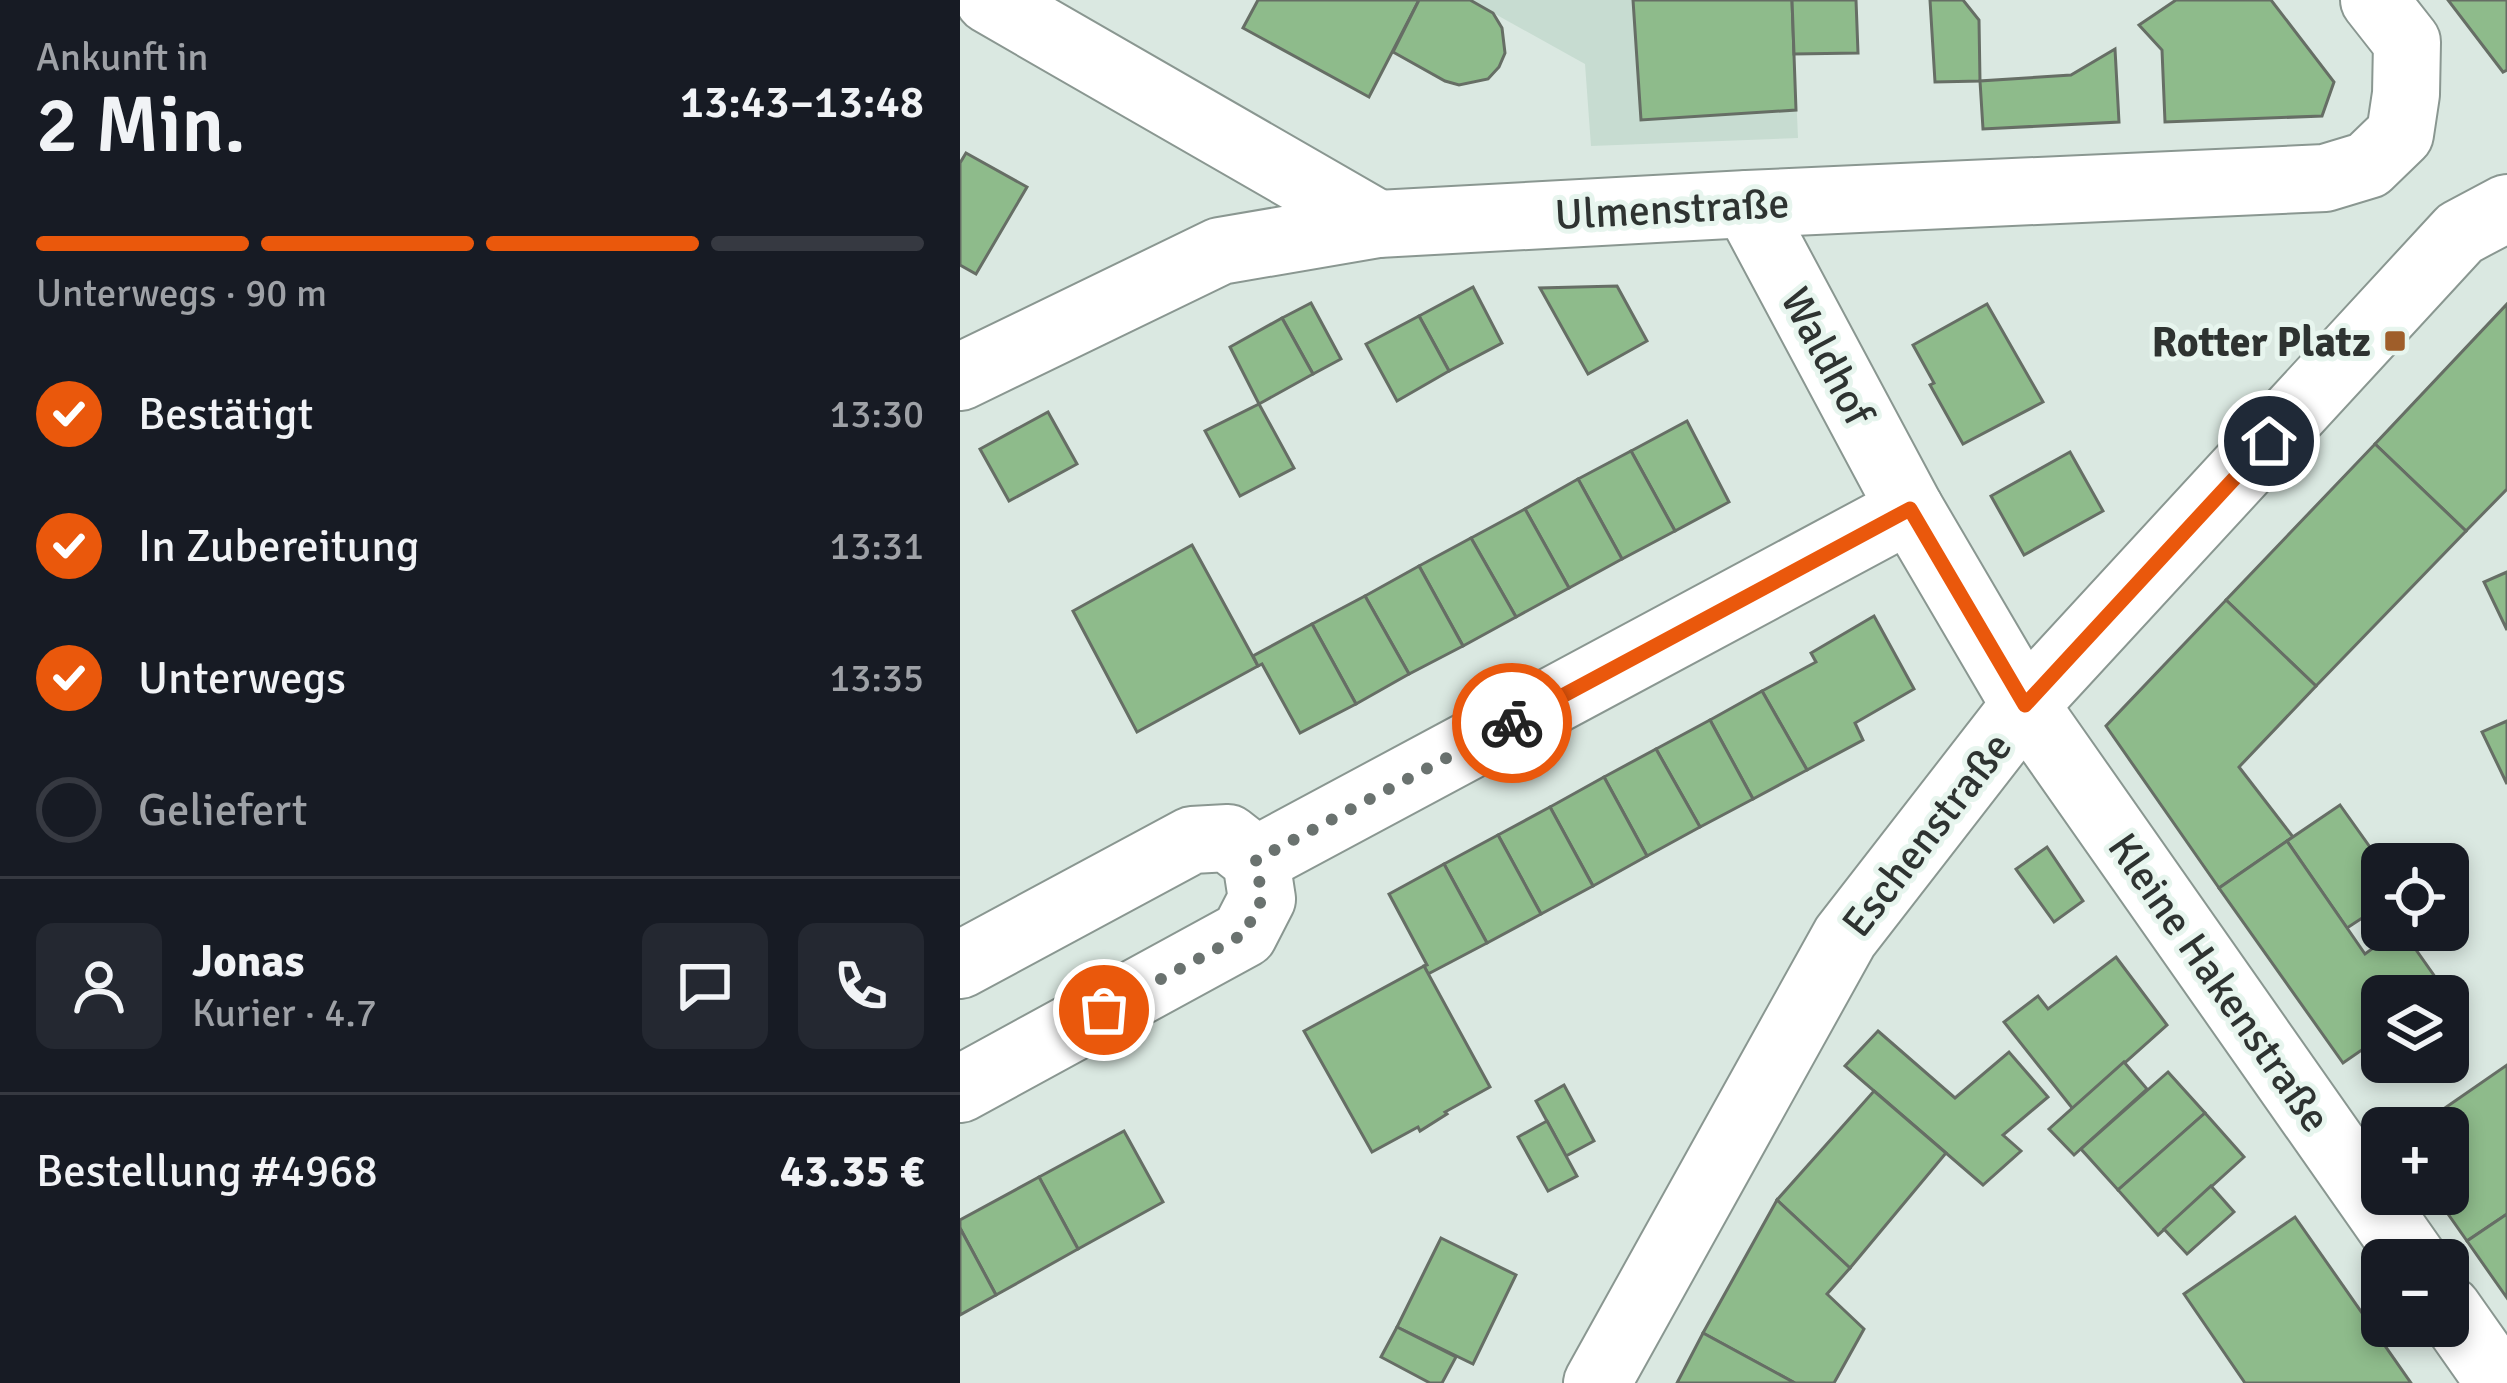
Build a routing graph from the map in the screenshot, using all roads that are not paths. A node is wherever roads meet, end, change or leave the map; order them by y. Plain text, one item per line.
1 (989, 0) edge
2 (2374, 0) edge
3 (1747, 204) junction
4 (2507, 208) edge
5 (1378, 224) junction
6 (960, 377) edge
7 (1910, 509) junction
8 (2025, 705) junction
9 (1256, 860) junction
10 (960, 965) edge
11 (960, 1089) edge
12 (2399, 1239) edge
13 (2469, 1339) edge
14 (1597, 1383) edge
15 (2500, 1383) edge

1 - 5 street
2 - 3 street, Ulmenstraße
3 - 5 street, Ulmenstraße
3 - 7 street, Waldhof
4 - 8 street, Eschenstraße
5 - 6 street, Ulmenstraße
7 - 8 street, Waldhof
7 - 9 street
8 - 12 street, Kleine Hakenstraße
8 - 14 street, Eschenstraße
9 - 10 street
9 - 11 street
13 - 15 street

